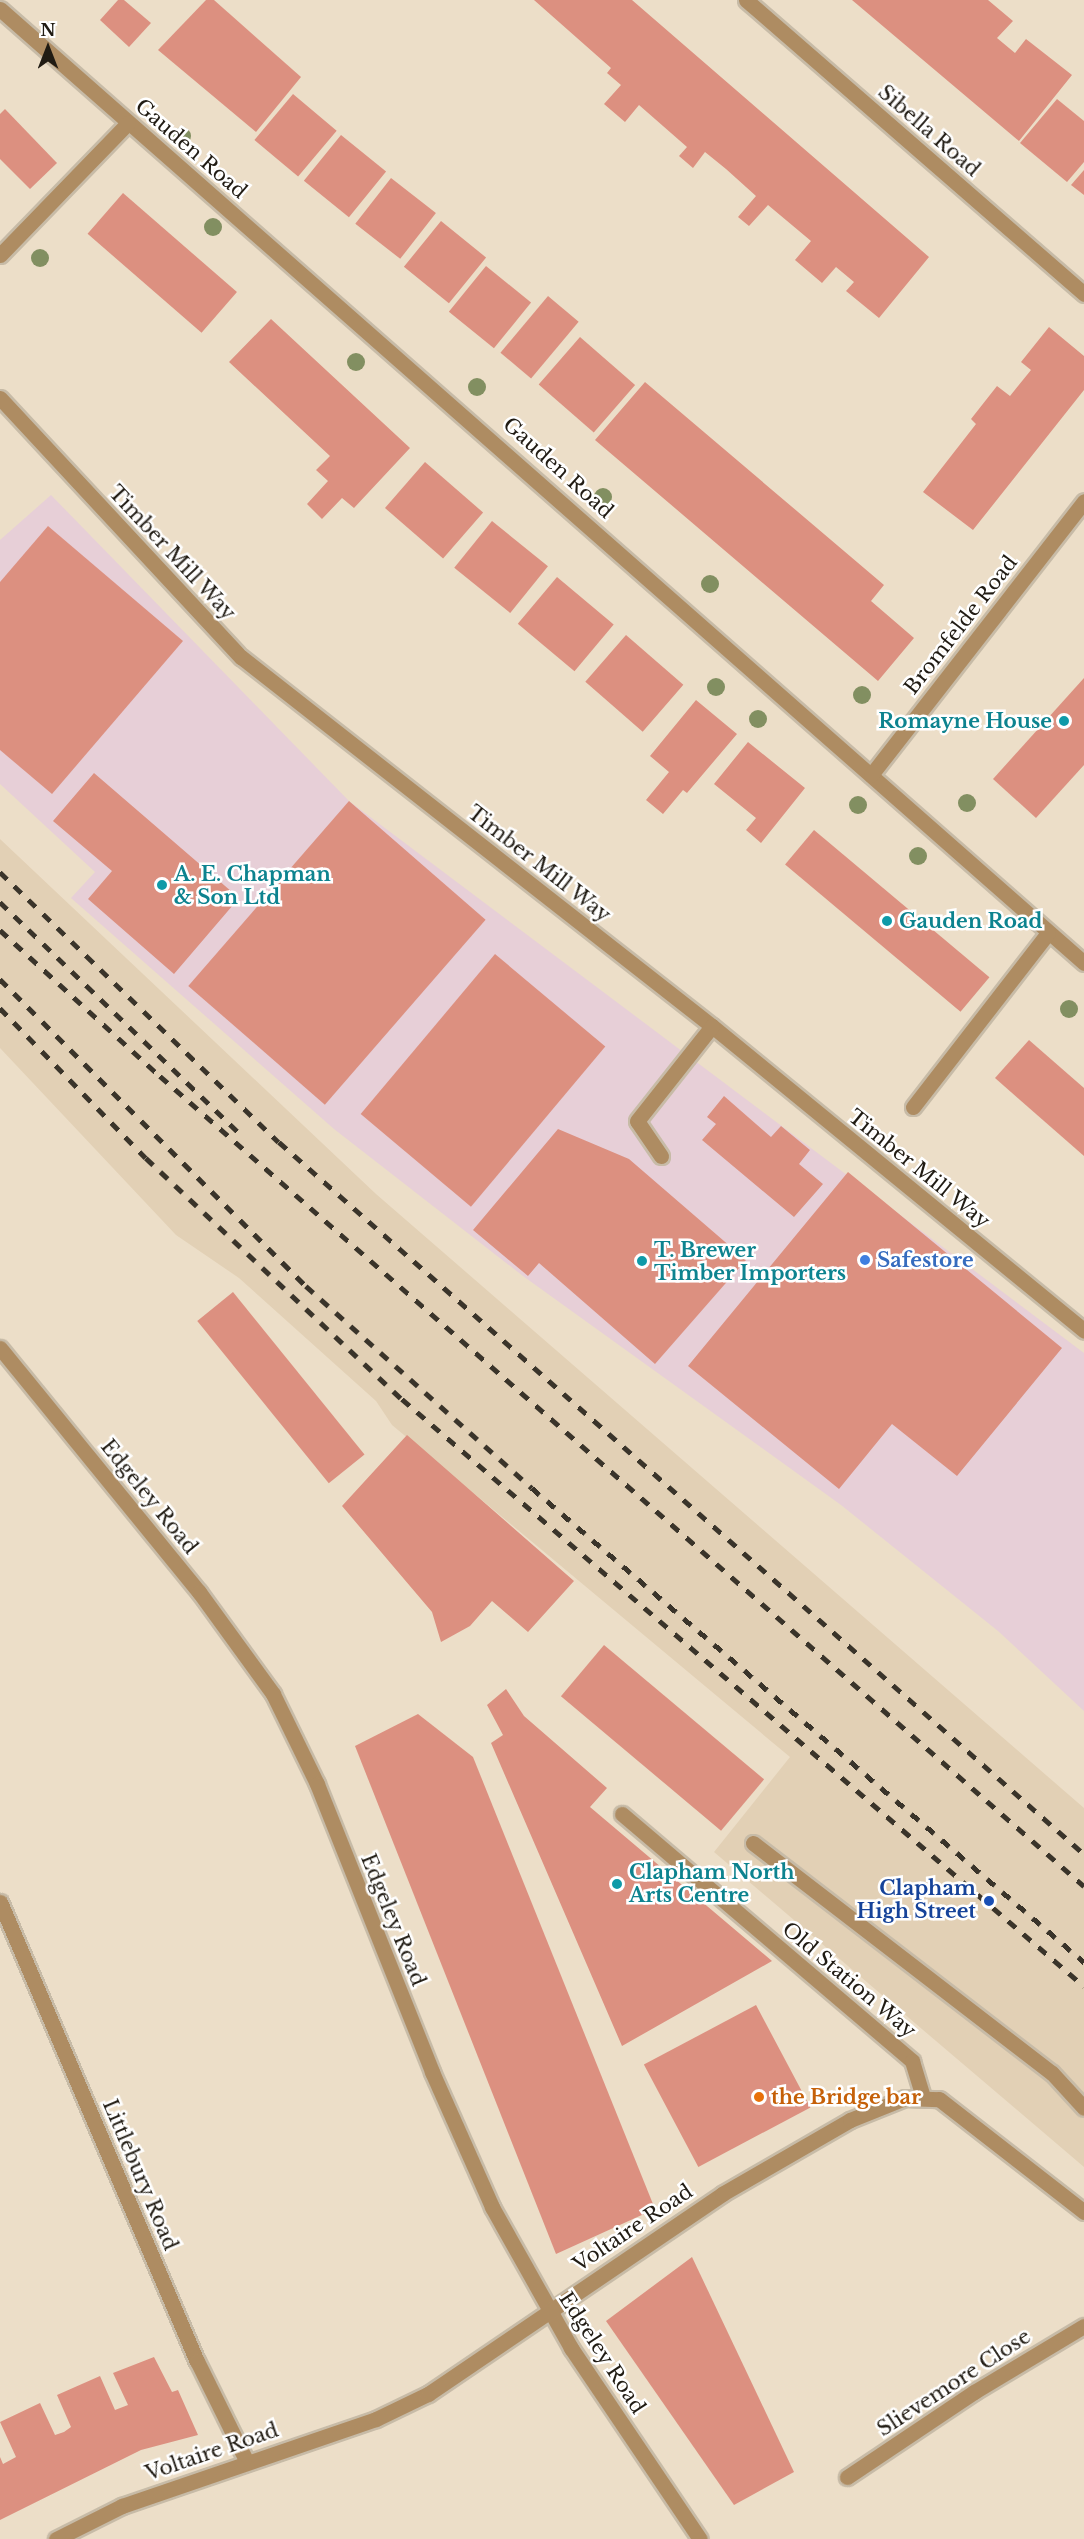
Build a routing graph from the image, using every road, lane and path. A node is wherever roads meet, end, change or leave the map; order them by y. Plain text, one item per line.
1 (746, 0) edge
2 (0, 9) edge
3 (128, 123) junction
4 (0, 255) edge
5 (1084, 294) edge
6 (0, 398) edge
7 (1084, 501) edge
8 (871, 775) junction
9 (1048, 933) junction
10 (1084, 963) edge
11 (712, 1026) junction
12 (913, 1107) dead end
13 (661, 1156) dead end
14 (1084, 1330) edge
15 (0, 1348) edge
16 (621, 1814) dead end
17 (753, 1843) dead end
18 (0, 1902) edge
19 (923, 2096) junction
20 (1084, 2108) edge
21 (1084, 2212) edge
22 (549, 2311) junction
23 (1084, 2326) edge
24 (247, 2462) junction
25 (847, 2477) dead end
26 (56, 2539) edge
27 (700, 2539) edge

1 - 5 street, Sibella Road
2 - 3 street, Gauden Road
3 - 4 street
3 - 8 street, Gauden Road
6 - 11 street, Timber Mill Way
7 - 8 street, Bromfelde Road
8 - 9 street, Gauden Road
9 - 10 street, Gauden Road
9 - 12 street
11 - 13 street
11 - 14 street, Timber Mill Way
15 - 22 street, Edgeley Road
16 - 19 street, Old Station Way
17 - 20 street
18 - 24 street, Littlebury Road
19 - 21 street
19 - 22 street, Voltaire Road
22 - 24 street, Voltaire Road
22 - 27 street, Edgeley Road
23 - 25 street, Slievemore Close
24 - 26 street, Voltaire Road

